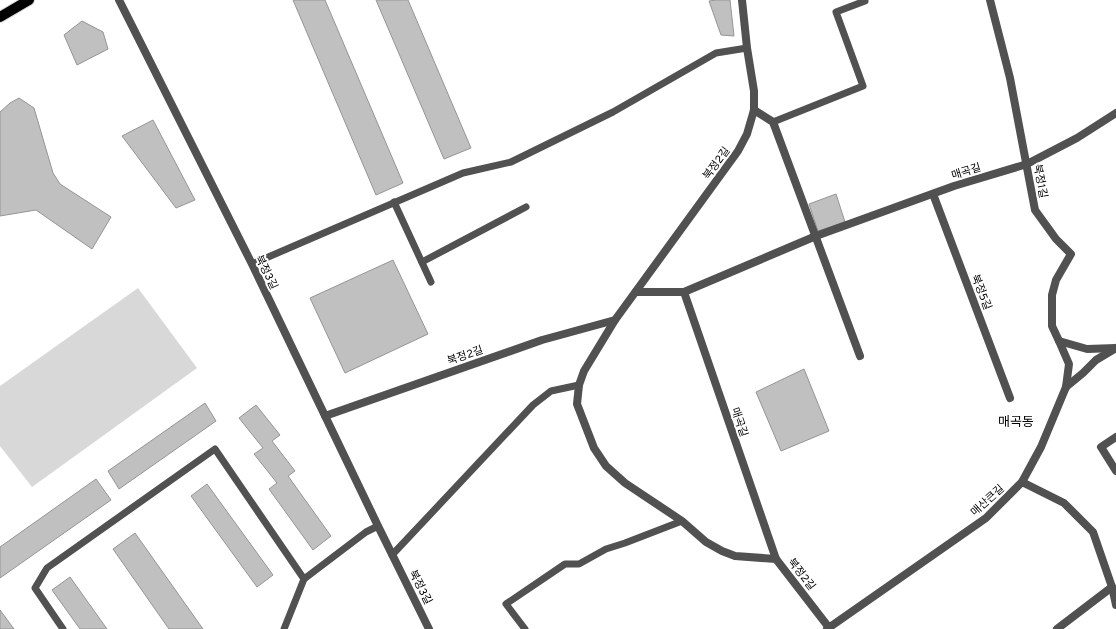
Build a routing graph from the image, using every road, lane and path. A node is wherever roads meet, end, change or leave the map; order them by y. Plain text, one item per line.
1 (29, 0) edge
2 (119, 0) edge
3 (742, 0) edge
4 (990, 0) edge
5 (865, 1) dead end
6 (0, 17) edge
7 (747, 48) junction
8 (754, 110) junction
9 (1116, 113) edge
10 (772, 122) junction
11 (1026, 164) junction
12 (933, 194) junction
13 (394, 202) junction
14 (526, 207) dead end
15 (816, 236) junction
16 (422, 262) junction
17 (252, 264) junction
18 (431, 282) dead end
19 (636, 292) junction
20 (684, 292) junction
21 (615, 320) junction
22 (1059, 341) junction
23 (1116, 348) edge
24 (860, 356) dead end
25 (579, 385) junction
26 (1066, 387) junction
27 (1010, 398) dead end
28 (325, 416) junction
29 (1116, 438) edge
30 (1116, 471) edge
31 (1022, 482) junction
32 (682, 521) junction
33 (378, 526) junction
34 (392, 555) junction
35 (776, 559) junction
36 (304, 579) junction
37 (1112, 587) junction
38 (1116, 606) edge
39 (829, 628) edge
40 (63, 629) edge
41 (284, 629) edge
42 (429, 629) edge
43 (525, 629) edge
44 (1057, 629) edge

1 - 6 main road
2 - 17 street, 북정3길
3 - 7 street, 북정2길
4 - 11 street, 북정1길
5 - 10 lane
7 - 8 street, 북정2길
7 - 13 lane
8 - 10 street
8 - 19 street, 북정2길
9 - 11 street, 매곡길
10 - 15 street
11 - 12 street, 매곡길
11 - 22 street, 북정1길
12 - 15 street, 매곡길
12 - 27 street, 북정5길
13 - 16 lane
13 - 17 lane
14 - 16 lane
15 - 20 street, 매곡길
15 - 24 street
16 - 18 lane
17 - 28 street, 북정3길
19 - 20 street, 매곡길
19 - 21 street, 북정2길
20 - 35 street, 매곡길
21 - 25 street, 북정2길
21 - 28 street, 북정2길
22 - 23 street
22 - 26 street
23 - 26 street, 매산큰길
25 - 32 street, 북정2길
25 - 34 lane
26 - 31 street, 매산큰길
28 - 33 street, 북정3길
29 - 30 street
31 - 37 street
31 - 39 street, 매산큰길
32 - 35 street, 북정2길
32 - 43 lane
33 - 34 street, 북정3길
33 - 36 lane
34 - 42 street, 북정3길
35 - 39 street, 북정2길
36 - 40 lane
36 - 41 lane
37 - 38 street
37 - 44 street

